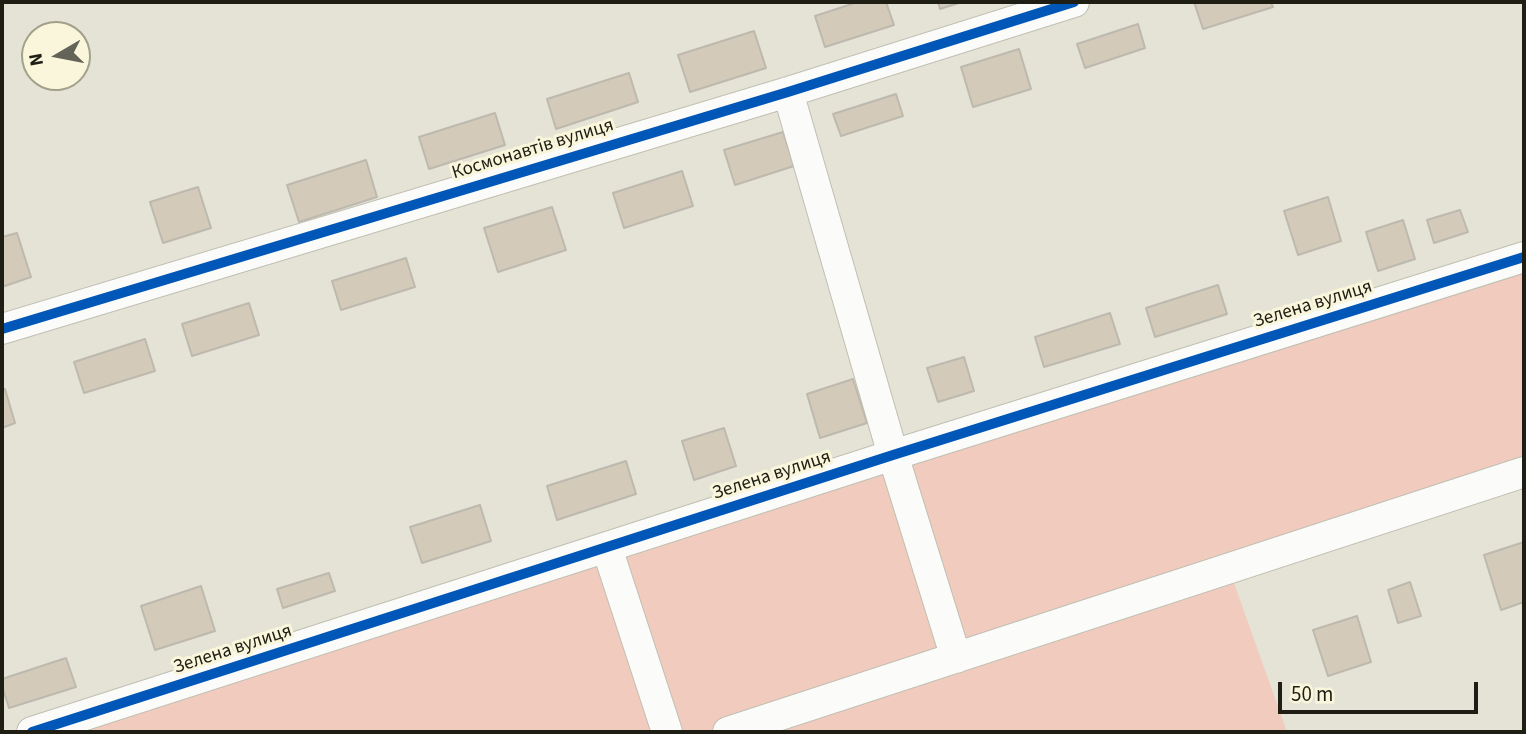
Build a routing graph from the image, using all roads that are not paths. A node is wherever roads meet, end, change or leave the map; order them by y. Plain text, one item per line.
1 (1074, 2) edge
2 (788, 92) junction
3 (1524, 257) edge
4 (2, 329) edge
5 (893, 455) junction
6 (1524, 472) edge
7 (607, 548) junction
8 (956, 658) junction
9 (32, 732) edge
10 (667, 732) edge
11 (728, 732) edge

1 - 2 street, Космонавтів вулиця
2 - 4 street, Космонавтів вулиця
2 - 5 street
3 - 5 street, Зелена вулиця
5 - 7 street, Зелена вулиця
5 - 8 street
6 - 8 street
7 - 9 street, Зелена вулиця
7 - 10 street
8 - 11 street

